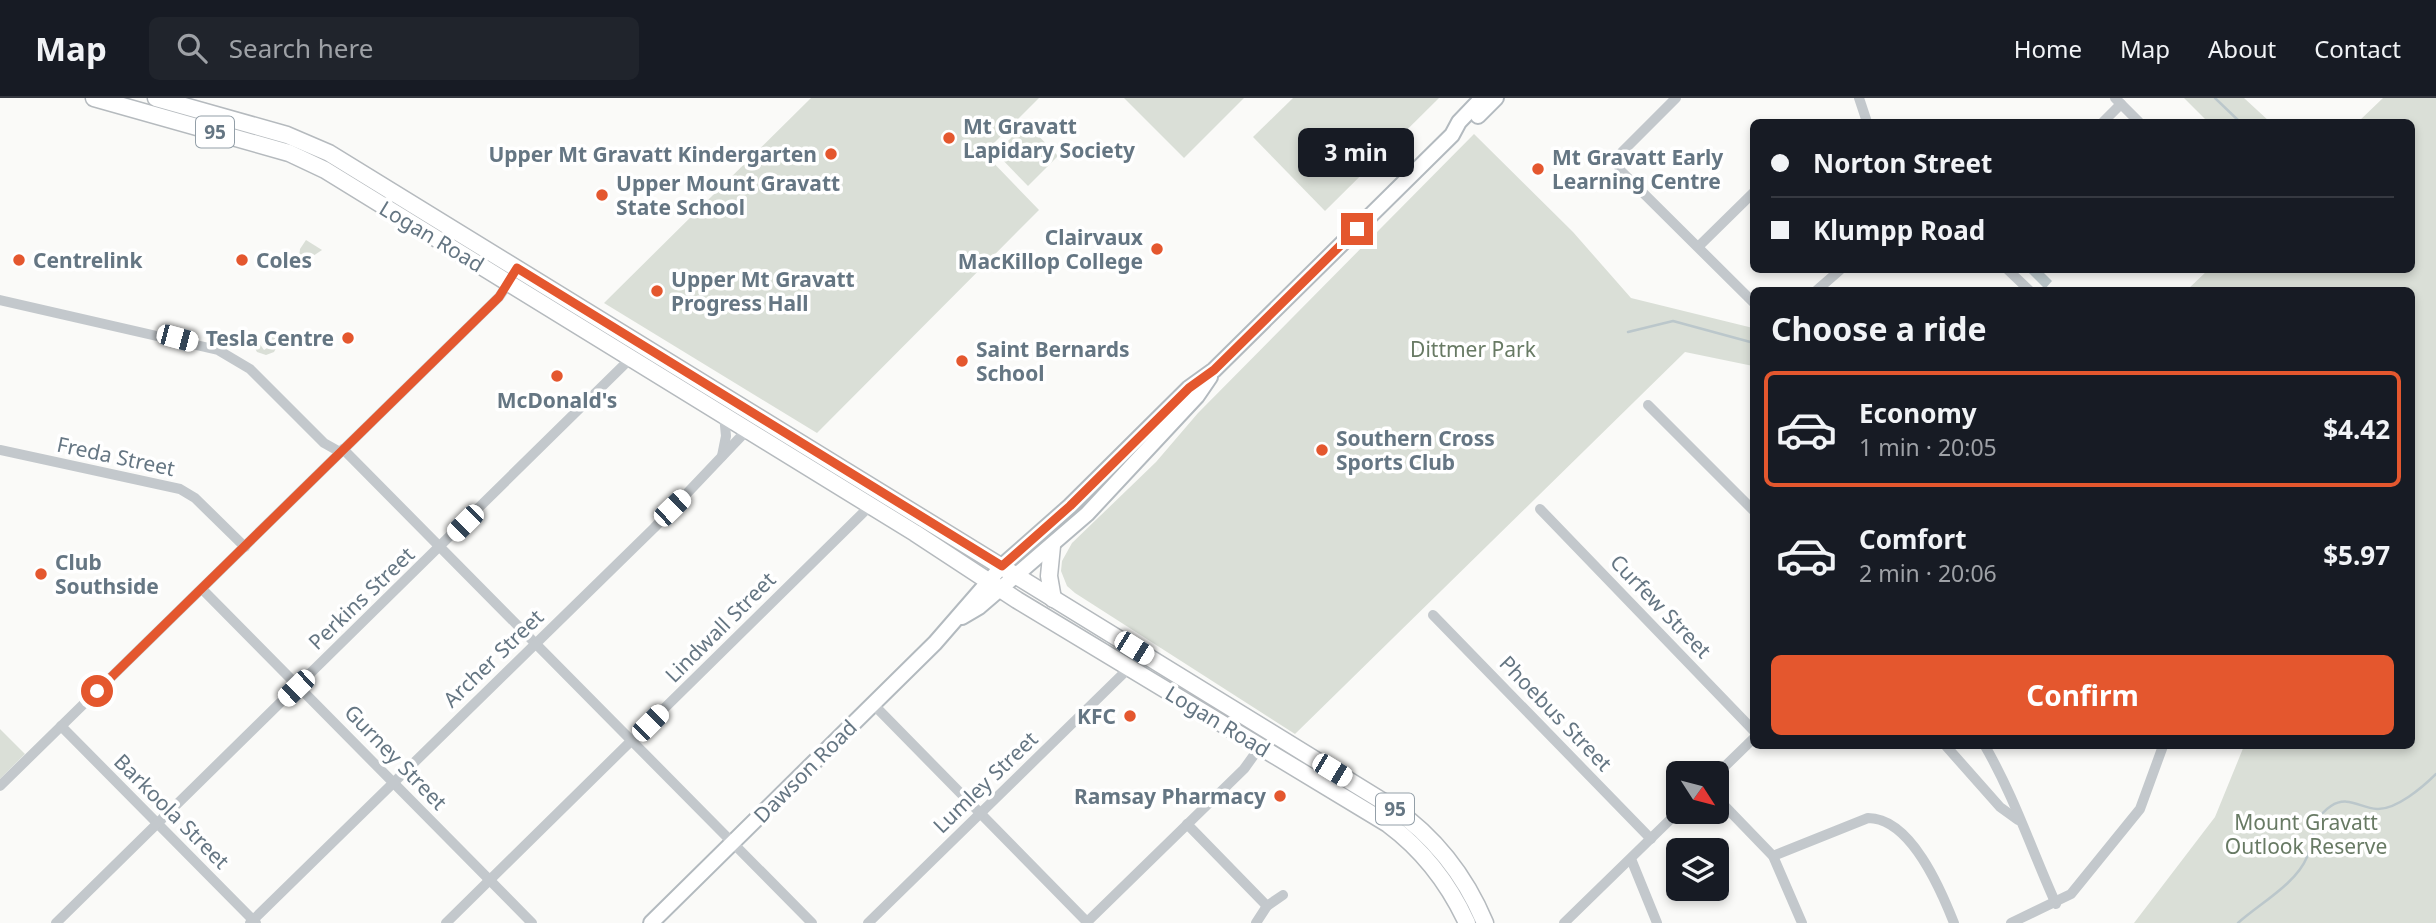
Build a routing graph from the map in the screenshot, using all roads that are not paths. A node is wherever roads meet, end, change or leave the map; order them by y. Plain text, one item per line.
1 (94, 98) edge
2 (156, 98) edge
3 (1482, 98) edge
4 (1496, 98) edge
5 (1676, 98) edge
6 (1859, 98) edge
7 (2118, 101) edge
8 (1866, 119) edge
9 (2105, 119) edge
10 (2136, 119) edge
11 (1452, 135) junction
12 (1750, 196) edge
13 (1699, 246) junction
14 (517, 268) junction
15 (1837, 273) edge
16 (2011, 273) edge
17 (509, 283) junction
18 (1820, 287) edge
19 (2026, 287) edge
20 (1750, 299) edge
21 (0, 300) edge
22 (631, 358) junction
23 (1214, 370) junction
24 (1648, 405) dead end
25 (723, 415) junction
26 (757, 416) junction
27 (748, 430) junction
28 (0, 450) edge
29 (341, 450) junction
30 (721, 460) junction
31 (871, 505) junction
32 (1750, 507) edge
33 (1540, 509) dead end
34 (1052, 545) junction
35 (245, 547) junction
36 (440, 548) junction
37 (1009, 571) junction
38 (994, 585) junction
39 (202, 589) junction
40 (1053, 598) junction
41 (1433, 615) dead end
42 (535, 644) junction
43 (1129, 668) junction
44 (298, 685) junction
45 (873, 704) junction
46 (61, 726) junction
47 (1750, 727) edge
48 (1269, 731) junction
49 (631, 742) junction
50 (1750, 742) edge
51 (1260, 746) junction
52 (1948, 749) edge
53 (1987, 749) edge
54 (2162, 749) edge
55 (1729, 762) edge
56 (394, 782) junction
57 (0, 786) edge
58 (1729, 810) edge
59 (981, 813) junction
60 (2019, 820) junction
61 (157, 823) junction
62 (1187, 824) junction
63 (1666, 824) edge
64 (1651, 839) junction
65 (732, 843) junction
66 (1773, 856) junction
67 (1631, 859) junction
68 (489, 880) junction
69 (1283, 895) dead end
70 (2056, 904) junction
71 (1267, 906) junction
72 (253, 922) edge
73 (1086, 922) edge
74 (56, 923) edge
75 (446, 923) edge
76 (532, 923) edge
77 (651, 923) edge
78 (812, 923) edge
79 (868, 923) edge
80 (1256, 923) edge
81 (1467, 923) edge
82 (1485, 923) edge
83 (1563, 923) edge
84 (1657, 923) edge
85 (1802, 923) edge
86 (1954, 923) edge
87 (2011, 923) edge

1 - 17 main road, Logan Road / 95
2 - 14 main road, Logan Road / 95
3 - 11 main road
4 - 11 main road
5 - 13 street
6 - 8 street
7 - 9 street
7 - 10 street
11 - 23 main road
12 - 13 street
13 - 20 street
14 - 17 street
14 - 26 main road, Logan Road / 95
15 - 18 street
16 - 19 street
17 - 22 main road, Logan Road / 95
17 - 29 street
21 - 29 street
22 - 25 main road, Logan Road / 95
22 - 36 street, Perkins Street
23 - 34 main road
23 - 37 main road
24 - 32 street
25 - 27 main road, Logan Road / 95
25 - 30 street
26 - 27 street, Archer Street
26 - 37 main road, Logan Road / 95
27 - 30 street, Archer Street
27 - 31 main road, Logan Road / 95
28 - 35 street, Freda Street
29 - 35 street
29 - 36 street
30 - 42 street, Archer Street
31 - 38 main road, Logan Road / 95
31 - 49 street, Lindwall Street
33 - 47 street, Curfew Street
34 - 37 main road
34 - 40 main road
35 - 39 street
36 - 42 street
36 - 44 street, Perkins Street
37 - 38 main road, Dawson Road
37 - 40 main road, Logan Road / 95
38 - 43 main road, Logan Road / 95
38 - 45 main road, Dawson Road
39 - 44 street, Gurney Street
39 - 46 street
40 - 48 main road, Logan Road / 95
41 - 64 street, Phoebus Street
42 - 49 street
42 - 56 street, Archer Street
43 - 51 main road, Logan Road / 95
43 - 59 street, Lumley Street
44 - 56 street, Gurney Street
44 - 61 street, Perkins Street
45 - 59 street
45 - 65 main road, Dawson Road
46 - 57 street
46 - 61 street, Barkoola Street
48 - 51 street
48 - 82 main road, Logan Road / 95
49 - 65 street
49 - 68 street, Lindwall Street
50 - 55 street
51 - 62 street
51 - 81 main road, Logan Road / 95
52 - 60 street
53 - 60 street
54 - 70 street
56 - 68 street, Gurney Street
56 - 72 street, Archer Street
58 - 66 street
59 - 73 street
59 - 79 street, Lumley Street
60 - 70 street
61 - 72 street, Barkoola Street
61 - 74 street, Perkins Street
62 - 71 street
62 - 73 street
63 - 64 street
64 - 67 street
65 - 77 main road, Dawson Road
65 - 78 street
66 - 85 street
66 - 86 street
67 - 83 street
67 - 84 street
68 - 75 street, Lindwall Street
68 - 76 street, Gurney Street
69 - 71 street
70 - 87 street
71 - 80 street

